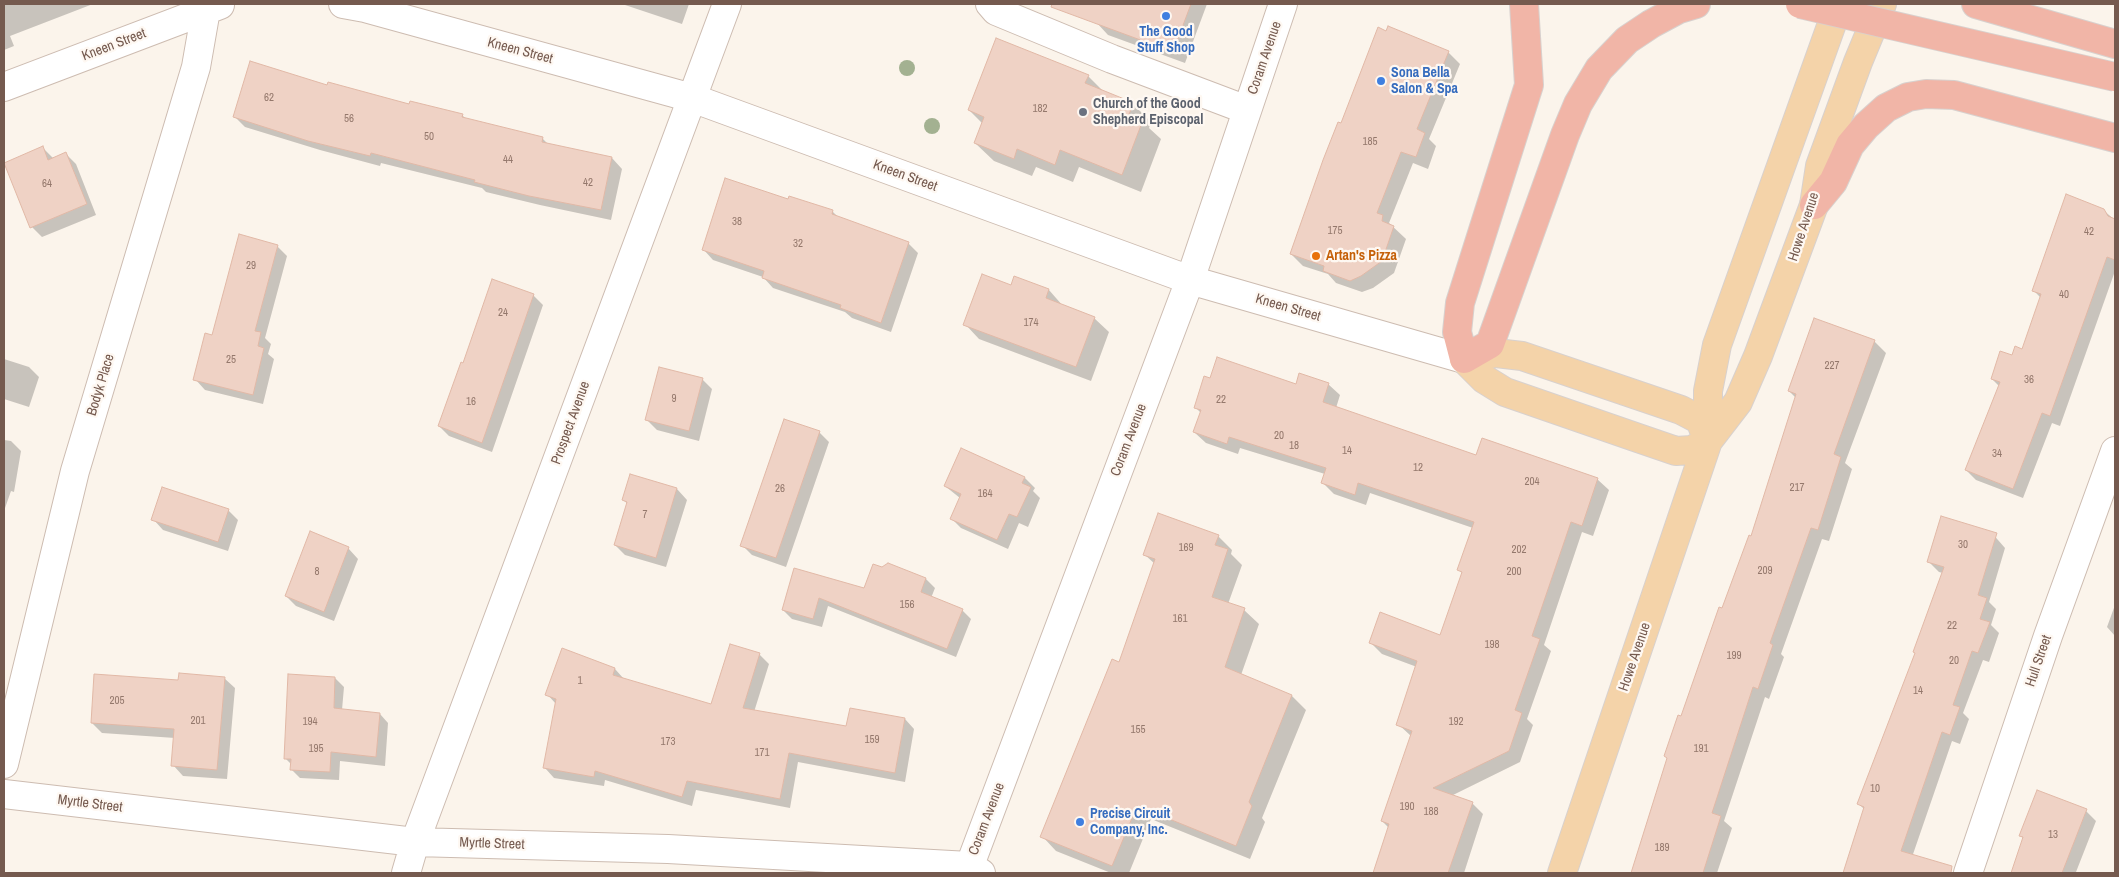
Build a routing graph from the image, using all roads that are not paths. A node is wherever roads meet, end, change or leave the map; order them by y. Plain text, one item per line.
1 (343, 4) edge
2 (727, 4) edge
3 (990, 4) edge
4 (1283, 4) edge
5 (1524, 4) edge
6 (1696, 4) edge
7 (1800, 4) edge
8 (1839, 4) edge
9 (1882, 4) edge
10 (1976, 4) edge
11 (212, 6) edge
12 (2115, 44) edge
13 (2115, 77) edge
14 (4, 87) edge
15 (692, 98) junction
16 (1247, 110) junction
17 (2115, 138) edge
18 (1814, 204) junction
19 (1190, 280) junction
20 (1464, 359) junction
21 (1708, 441) junction
22 (2115, 451) edge
23 (4, 764) edge
24 (4, 794) edge
25 (415, 842) junction
26 (972, 871) edge
27 (406, 873) edge
28 (1562, 873) edge
29 (1968, 873) edge

1 - 15 street, Kneen Street
2 - 15 street, Prospect Avenue
3 - 16 street
4 - 16 street, Coram Avenue
5 - 20 highway
6 - 20 highway
7 - 13 highway, bridge
8 - 21 main road, Howe Avenue
9 - 18 main road, Howe Avenue
10 - 12 highway
11 - 14 street, Kneen Street
11 - 23 street, Bodyk Place
15 - 19 street, Kneen Street
15 - 25 street, Prospect Avenue
16 - 19 street, Coram Avenue
17 - 18 highway
18 - 21 main road, Howe Avenue
19 - 20 street, Kneen Street
19 - 26 street, Coram Avenue
20 - 21 main road, Kneen Street
20 - 21 main road, Kneen Street
21 - 28 main road, Howe Avenue
22 - 29 street, Hull Street
24 - 25 street, Myrtle Street
25 - 26 street, Myrtle Street
25 - 27 street, Prospect Avenue

